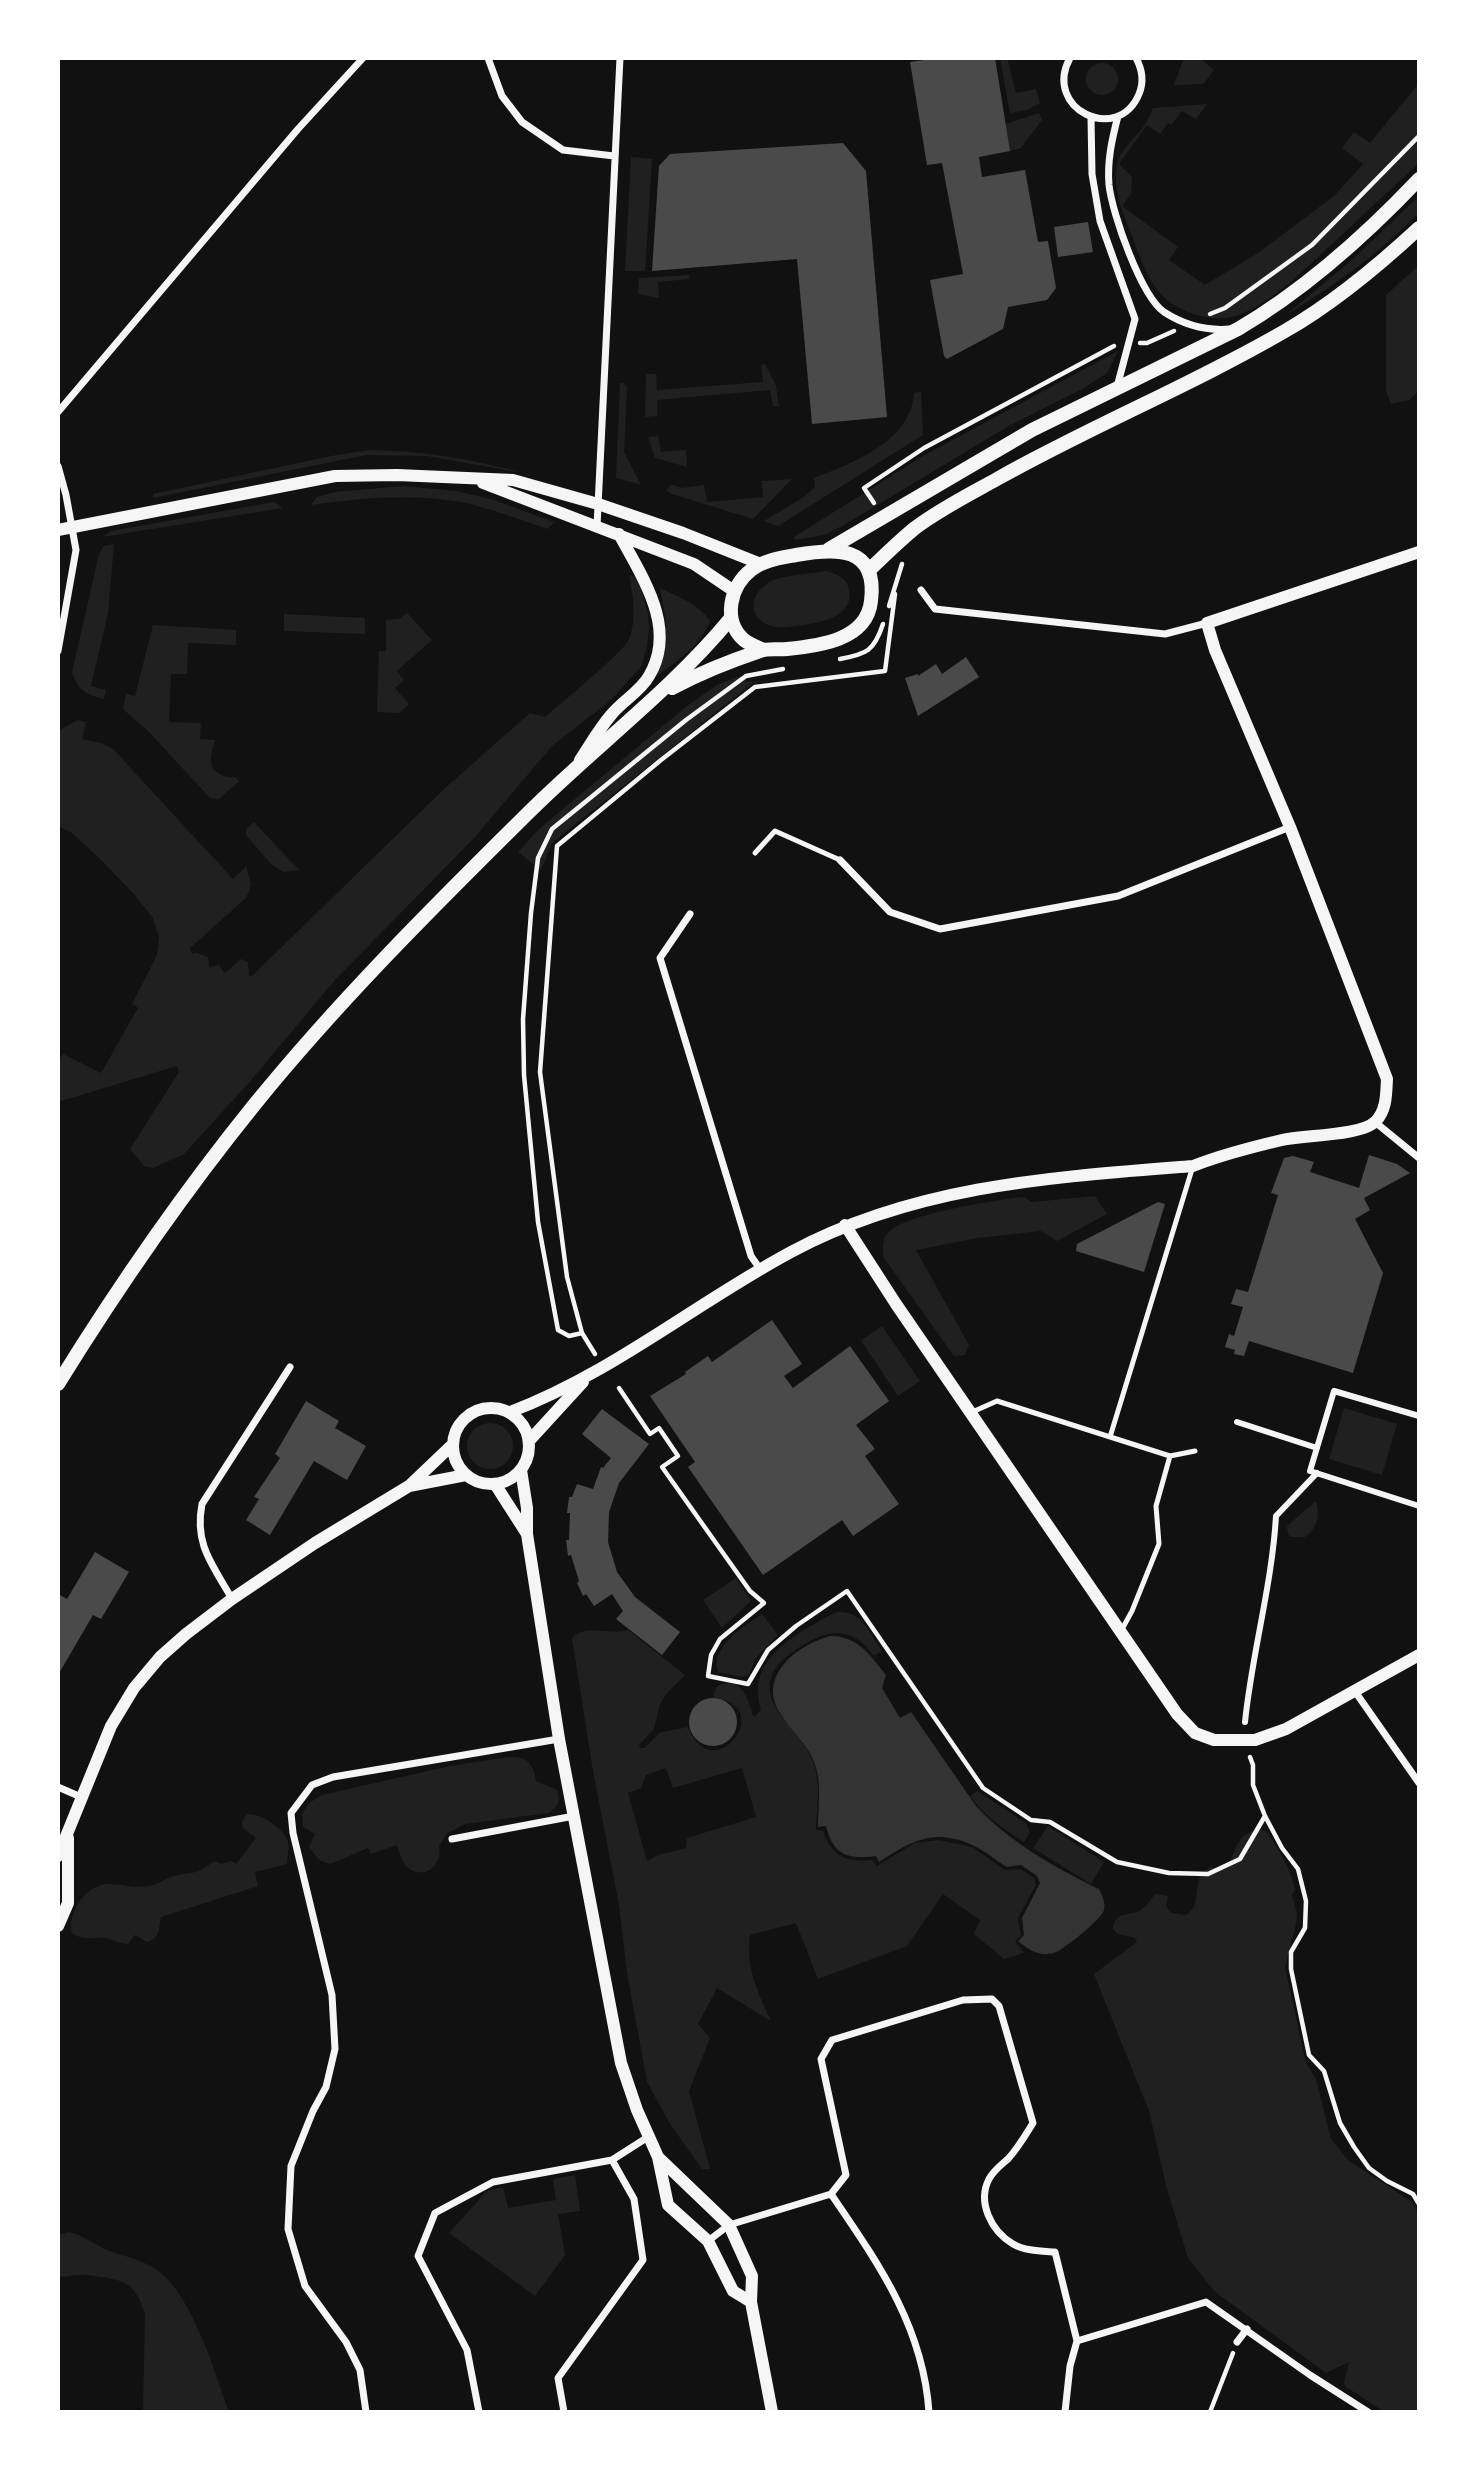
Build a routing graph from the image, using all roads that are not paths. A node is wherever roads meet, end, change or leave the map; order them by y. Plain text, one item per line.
1 (363, 58) edge
2 (488, 58) edge
3 (620, 58) edge
4 (1070, 58) edge
5 (1136, 58) edge
6 (1118, 116) junction
7 (1091, 117) junction
8 (614, 156) junction
9 (1419, 180) edge
10 (1419, 228) edge
11 (1238, 329) junction
12 (1117, 389) junction
13 (58, 412) edge
14 (58, 466) edge
15 (476, 480) junction
16 (598, 505) junction
17 (597, 526) junction
18 (72, 527) junction
19 (58, 530) edge
20 (619, 534) junction
21 (829, 549) junction
22 (1419, 552) edge
23 (761, 564) junction
24 (868, 570) junction
25 (921, 590) dead end
26 (734, 591) junction
27 (731, 618) junction
28 (1207, 623) junction
29 (58, 650) edge
30 (763, 650) junction
31 (655, 696) junction
32 (574, 768) junction
33 (1290, 827) junction
34 (755, 853) dead end
35 (840, 860) joint
36 (690, 914) dead end
37 (1376, 1122) junction
38 (1419, 1158) edge
39 (1193, 1166) junction
40 (845, 1225) junction
41 (760, 1269) junction
42 (290, 1367) dead end
43 (588, 1377) junction
44 (58, 1384) edge
45 (510, 1412) junction
46 (970, 1413) junction
47 (1419, 1416) edge
48 (1237, 1422) dead end
49 (1110, 1437) junction
50 (529, 1441) junction
51 (452, 1446) junction
52 (1317, 1448) junction
53 (1195, 1451) dead end
54 (1170, 1456) junction
55 (521, 1470) junction
56 (1317, 1473) junction
57 (467, 1475) junction
58 (495, 1484) junction
59 (409, 1486) junction
60 (1419, 1506) edge
61 (527, 1534) junction
62 (232, 1600) junction
63 (1121, 1631) junction
64 (1419, 1655) edge
65 (1354, 1690) junction
66 (1245, 1722) dead end
67 (559, 1739) junction
68 (1419, 1783) edge
69 (58, 1787) edge
70 (81, 1797) junction
71 (574, 1816) junction
72 (68, 1834) junction
73 (452, 1839) dead end
74 (58, 1856) edge
75 (58, 1926) edge
76 (648, 2137) junction
77 (658, 2157) junction
78 (612, 2160) junction
79 (831, 2193) junction
80 (729, 2225) junction
81 (708, 2241) junction
82 (751, 2302) junction
83 (1247, 2329) junction
84 (1077, 2341) junction
85 (1237, 2342) road end
86 (366, 2412) edge
87 (479, 2412) edge
88 (564, 2412) edge
89 (772, 2412) edge
90 (929, 2412) edge
91 (1065, 2412) edge
92 (1368, 2412) edge

1 - 13 street
2 - 8 street
3 - 8 street
4 - 7 street
5 - 6 street
6 - 7 street
6 - 11 street
7 - 12 street
8 - 16 street
9 - 11 main road
10 - 24 main road
11 - 12 main road
12 - 21 main road
14 - 18 street
15 - 16 street
15 - 17 street
15 - 18 street
16 - 17 street
16 - 23 street
17 - 20 street
18 - 19 street
18 - 29 street
20 - 26 street
20 - 32 street
21 - 23 main road
21 - 24 main road
22 - 28 street
23 - 26 main road
24 - 30 main road
25 - 28 street
26 - 27 main road
27 - 30 main road
27 - 31 main road
28 - 33 street
30 - 31 main road
31 - 32 main road
32 - 44 main road
33 - 35 street
33 - 37 street
34 - 35 lane
36 - 41 street
37 - 38 street
37 - 39 street
39 - 40 street
39 - 49 lane
40 - 41 street
40 - 46 street
41 - 43 street
42 - 62 street
43 - 45 street
43 - 50 street
45 - 50 street
45 - 51 street
46 - 49 lane
46 - 63 street
47 - 52 street
48 - 52 street
49 - 54 lane
50 - 55 street
51 - 57 street
51 - 59 street
52 - 56 street
53 - 54 lane
54 - 63 lane
55 - 58 street
55 - 61 street
56 - 60 street
56 - 66 street
57 - 58 street
57 - 59 street
58 - 61 street
59 - 62 street
61 - 67 street
62 - 70 street
63 - 65 street
64 - 65 street
65 - 68 street
67 - 71 street
67 - 86 street
69 - 70 street
70 - 72 street
71 - 73 street
71 - 76 street
72 - 74 street
72 - 75 street
76 - 77 street
76 - 78 street
77 - 80 street
77 - 81 street
78 - 87 street
78 - 88 street
79 - 80 street
79 - 84 street
79 - 90 street
80 - 81 street
80 - 82 street
81 - 82 street
82 - 89 street
83 - 84 street
83 - 85 street
83 - 92 street
84 - 91 street

